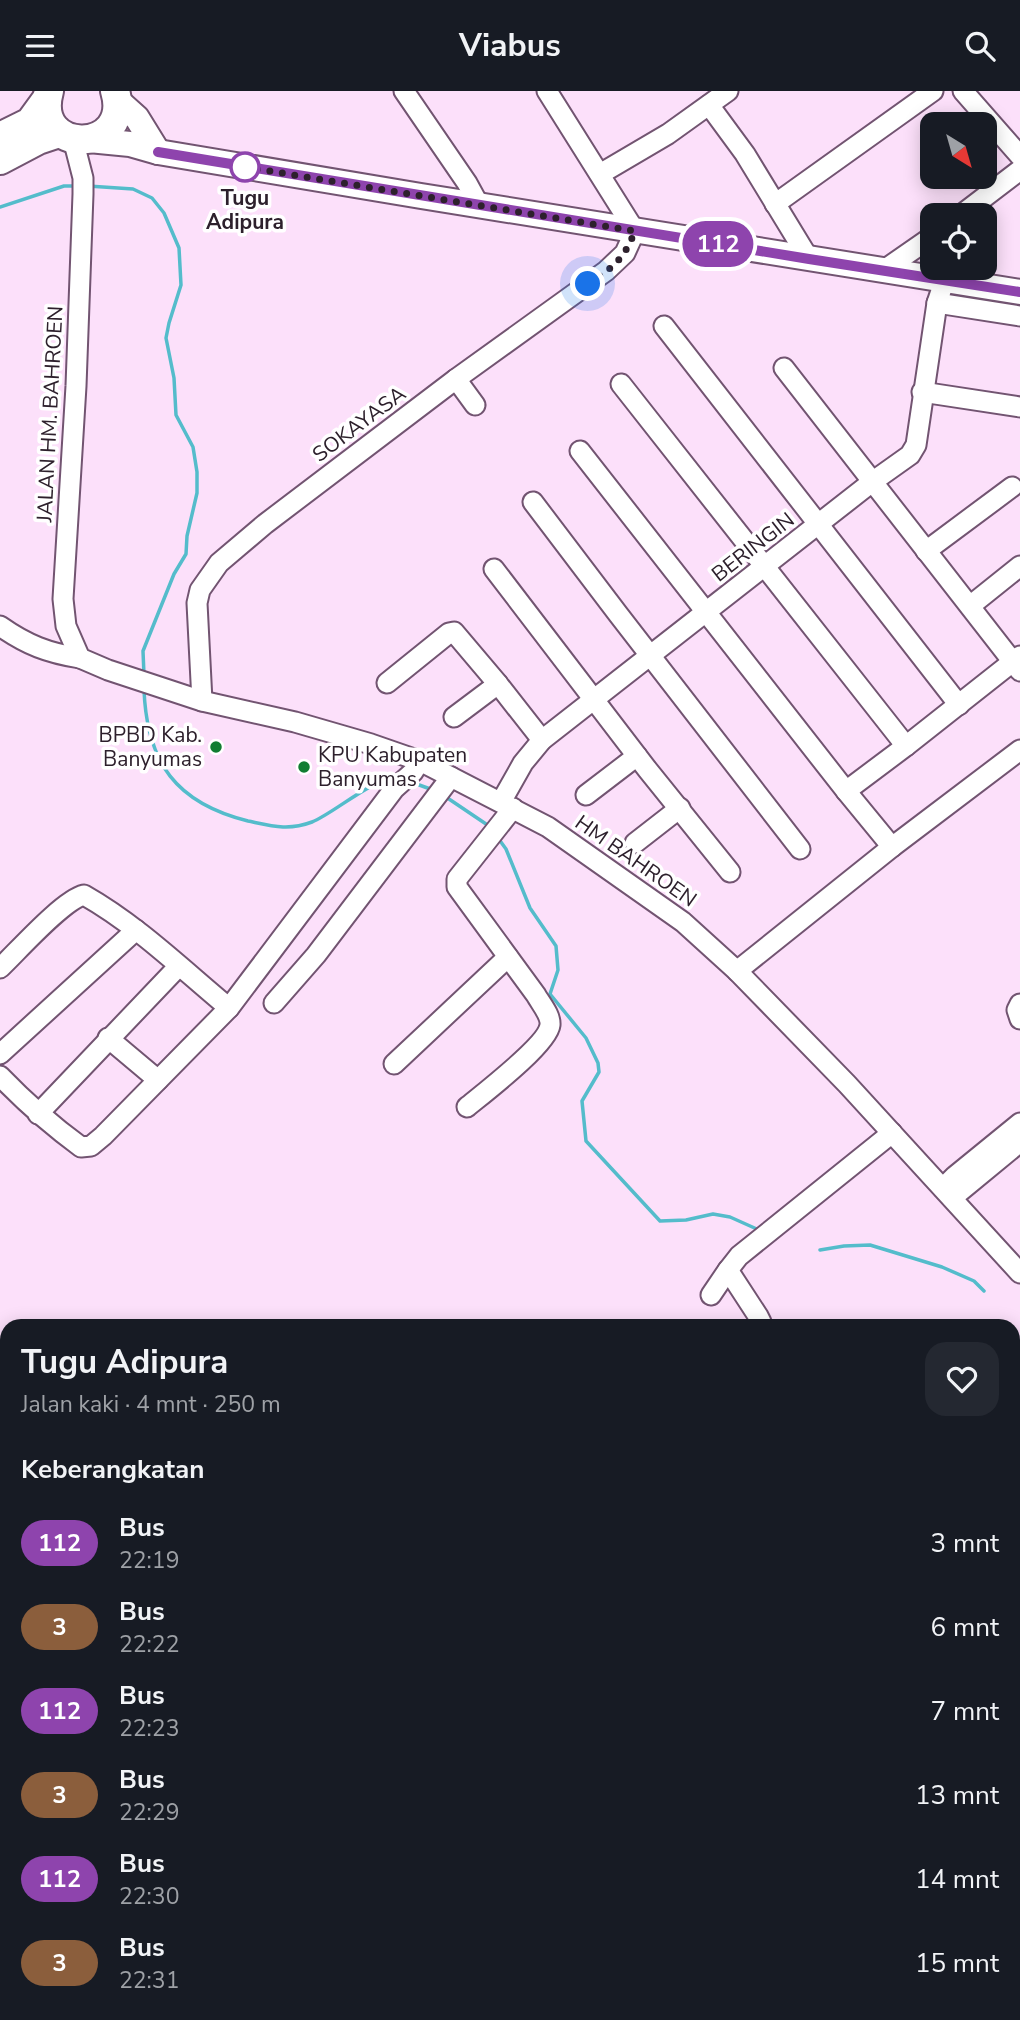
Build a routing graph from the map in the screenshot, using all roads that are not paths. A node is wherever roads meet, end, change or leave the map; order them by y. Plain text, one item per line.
1 (404, 91) edge
2 (547, 91) edge
3 (728, 91) edge
4 (933, 91) edge
5 (962, 91) edge
6 (116, 95) edge
7 (48, 96) edge
8 (709, 105) junction
9 (0, 137) edge
10 (73, 137) junction
11 (158, 152) junction
12 (1020, 156) edge
13 (0, 160) edge
14 (1020, 170) edge
15 (600, 174) junction
16 (977, 203) edge
17 (775, 204) junction
18 (479, 205) junction
19 (635, 231) junction
20 (920, 245) edge
21 (809, 259) junction
22 (884, 270) junction
23 (920, 275) edge
24 (945, 280) edge
25 (947, 280) edge
26 (1020, 292) edge
27 (991, 299) junction
28 (937, 303) junction
29 (1020, 316) edge
30 (664, 326) dead end
31 (784, 368) dead end
32 (456, 379) junction
33 (621, 384) dead end
34 (922, 392) junction
35 (475, 405) dead end
36 (1020, 407) edge
37 (580, 451) dead end
38 (872, 482) junction
39 (1012, 487) dead end
40 (533, 502) dead end
41 (818, 525) junction
42 (926, 551) junction
43 (1020, 566) edge
44 (764, 567) junction
45 (494, 569) dead end
46 (970, 606) junction
47 (705, 613) junction
48 (0, 626) edge
49 (649, 655) junction
50 (80, 658) junction
51 (1018, 663) edge
52 (387, 683) dead end
53 (498, 684) junction
54 (593, 698) junction
55 (202, 701) junction
56 (959, 705) junction
57 (454, 717) dead end
58 (541, 740) junction
59 (906, 746) junction
60 (1020, 750) edge
61 (637, 756) junction
62 (416, 767) junction
63 (447, 782) junction
64 (846, 791) junction
65 (586, 795) dead end
66 (680, 808) junction
67 (506, 810) junction
68 (635, 843) dead end
69 (892, 847) junction
70 (800, 849) dead end
71 (730, 872) dead end
72 (136, 930) junction
73 (508, 957) junction
74 (178, 967) junction
75 (0, 968) edge
76 (737, 971) junction
77 (274, 1003) dead end
78 (1020, 1004) edge
79 (229, 1008) junction
80 (1020, 1019) edge
81 (108, 1038) junction
82 (0, 1054) edge
83 (394, 1063) dead end
84 (0, 1076) edge
85 (158, 1080) junction
86 (467, 1107) dead end
87 (38, 1114) junction
88 (1020, 1123) edge
89 (892, 1133) junction
90 (1020, 1142) edge
91 (947, 1193) junction
92 (728, 1270) junction
93 (1020, 1273) edge
94 (711, 1295) dead end
95 (760, 1319) edge

1 - 18 street
2 - 15 street
3 - 8 street
4 - 17 street
5 - 12 street
6 - 10 highway
6 - 11 main road
7 - 9 highway
7 - 10 highway
8 - 15 street
8 - 17 street
10 - 11 main road
10 - 13 highway
10 - 50 street, JALAN HM. BAHROEN
11 - 18 main road
14 - 16 street
15 - 19 street
17 - 21 street
18 - 19 main road
19 - 21 main road
19 - 32 street, SOKAYASA
20 - 22 street
21 - 22 main road
22 - 23 main road
24 - 28 street, BERINGIN
25 - 27 main road
26 - 27 main road
27 - 28 street
27 - 29 street
28 - 34 street, BERINGIN
30 - 41 street
31 - 38 street
32 - 35 street
32 - 55 street, SOKAYASA
33 - 44 street
34 - 36 street
34 - 38 street, BERINGIN
37 - 47 street
38 - 41 street, BERINGIN
38 - 42 street
39 - 42 street
40 - 49 street
41 - 44 street, BERINGIN
41 - 56 street
42 - 46 street
43 - 46 street
44 - 47 street, BERINGIN
44 - 59 street
45 - 54 street
46 - 51 street
47 - 49 street, BERINGIN
47 - 64 street
48 - 50 street
49 - 54 street, BERINGIN
49 - 70 street
50 - 55 street, HM BAHROEN
51 - 56 street
52 - 53 street
53 - 57 street
53 - 58 street
54 - 58 street, BERINGIN
54 - 61 street
55 - 62 street, HM BAHROEN
56 - 59 street
58 - 67 street, BERINGIN
59 - 64 street
60 - 69 street
61 - 65 street
61 - 66 street
62 - 63 street, HM BAHROEN
62 - 79 street
63 - 67 street, HM BAHROEN
63 - 77 street
64 - 69 street
66 - 68 street
66 - 71 street
67 - 73 street, BERINGIN
67 - 76 street, HM BAHROEN
69 - 76 street
72 - 74 street
72 - 75 street
72 - 82 street
73 - 83 street
73 - 86 street
74 - 79 street
74 - 81 street
76 - 89 street, HM BAHROEN
78 - 80 street
79 - 85 street
81 - 85 street
81 - 87 street
84 - 87 street
85 - 87 street
88 - 91 street
89 - 91 street, HM BAHROEN
89 - 92 street
90 - 91 street
91 - 93 street, HM BAHROEN
92 - 94 street
92 - 95 street

